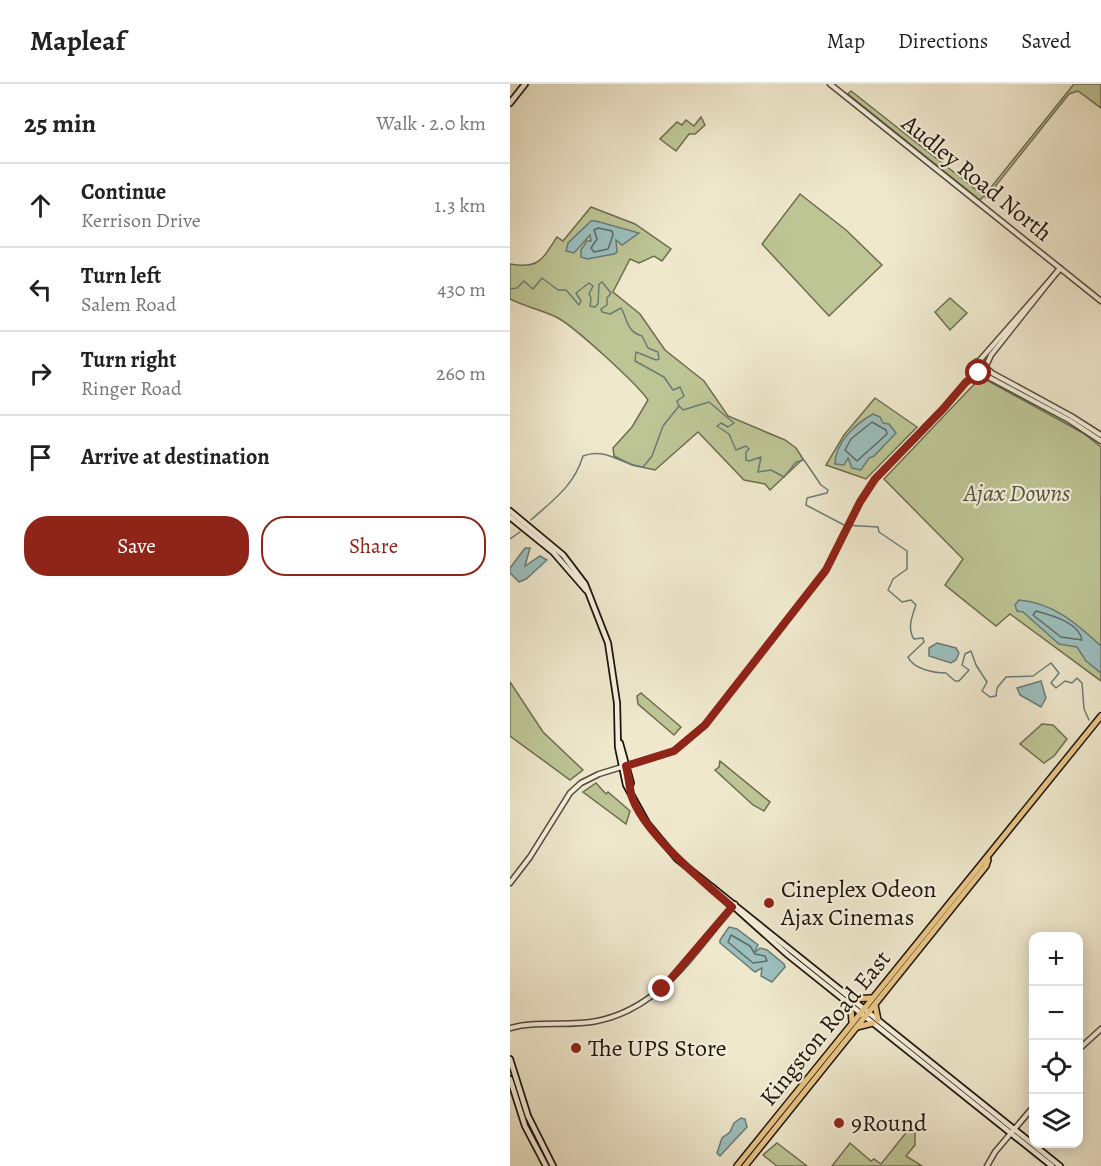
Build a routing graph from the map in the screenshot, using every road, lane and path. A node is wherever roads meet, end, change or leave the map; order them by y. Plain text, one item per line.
1 (525, 84) edge
2 (830, 84) edge
3 (510, 103) edge
4 (1060, 268) junction
5 (1101, 301) edge
6 (980, 360) junction
7 (973, 367) junction
8 (986, 367) junction
9 (980, 373) junction
10 (966, 382) junction
11 (1101, 435) edge
12 (1101, 441) edge
13 (510, 511) edge
14 (510, 517) edge
15 (586, 590) junction
16 (1101, 716) edge
17 (624, 767) junction
18 (510, 883) edge
19 (734, 905) junction
20 (848, 1000) junction
21 (874, 1000) junction
22 (864, 1013) junction
23 (875, 1022) junction
24 (854, 1025) junction
25 (510, 1028) edge
26 (1101, 1029) edge
27 (1083, 1045) edge
28 (510, 1059) edge
29 (510, 1078) edge
30 (1029, 1112) edge
31 (1013, 1130) junction
32 (546, 1166) edge
33 (553, 1166) edge
34 (737, 1166) edge
35 (745, 1166) edge
36 (987, 1166) edge
37 (1052, 1166) edge
38 (1060, 1166) edge

1 - 3 main road
2 - 4 street, Audley Road North
4 - 5 street, Audley Road North
4 - 6 street
4 - 8 street
6 - 7 street
6 - 8 street
7 - 9 street
7 - 10 street
8 - 9 street
8 - 11 street
9 - 10 street
9 - 12 street
10 - 17 street
13 - 15 main road
14 - 15 main road
15 - 17 main road
16 - 21 main road, Kingston Road East
17 - 18 street
17 - 19 main road
19 - 20 main road
19 - 25 street
20 - 21 main road
20 - 22 main road
20 - 22 main road
20 - 24 main road
21 - 22 main road, Kingston Road East
21 - 23 main road
22 - 23 main road
22 - 24 main road, Kingston Road East
23 - 24 main road
23 - 31 main road
24 - 34 main road, Kingston Road East
24 - 35 main road, Kingston Road East
26 - 27 street
28 - 33 main road
29 - 32 main road
30 - 31 street
31 - 36 street
31 - 37 main road
31 - 38 main road

